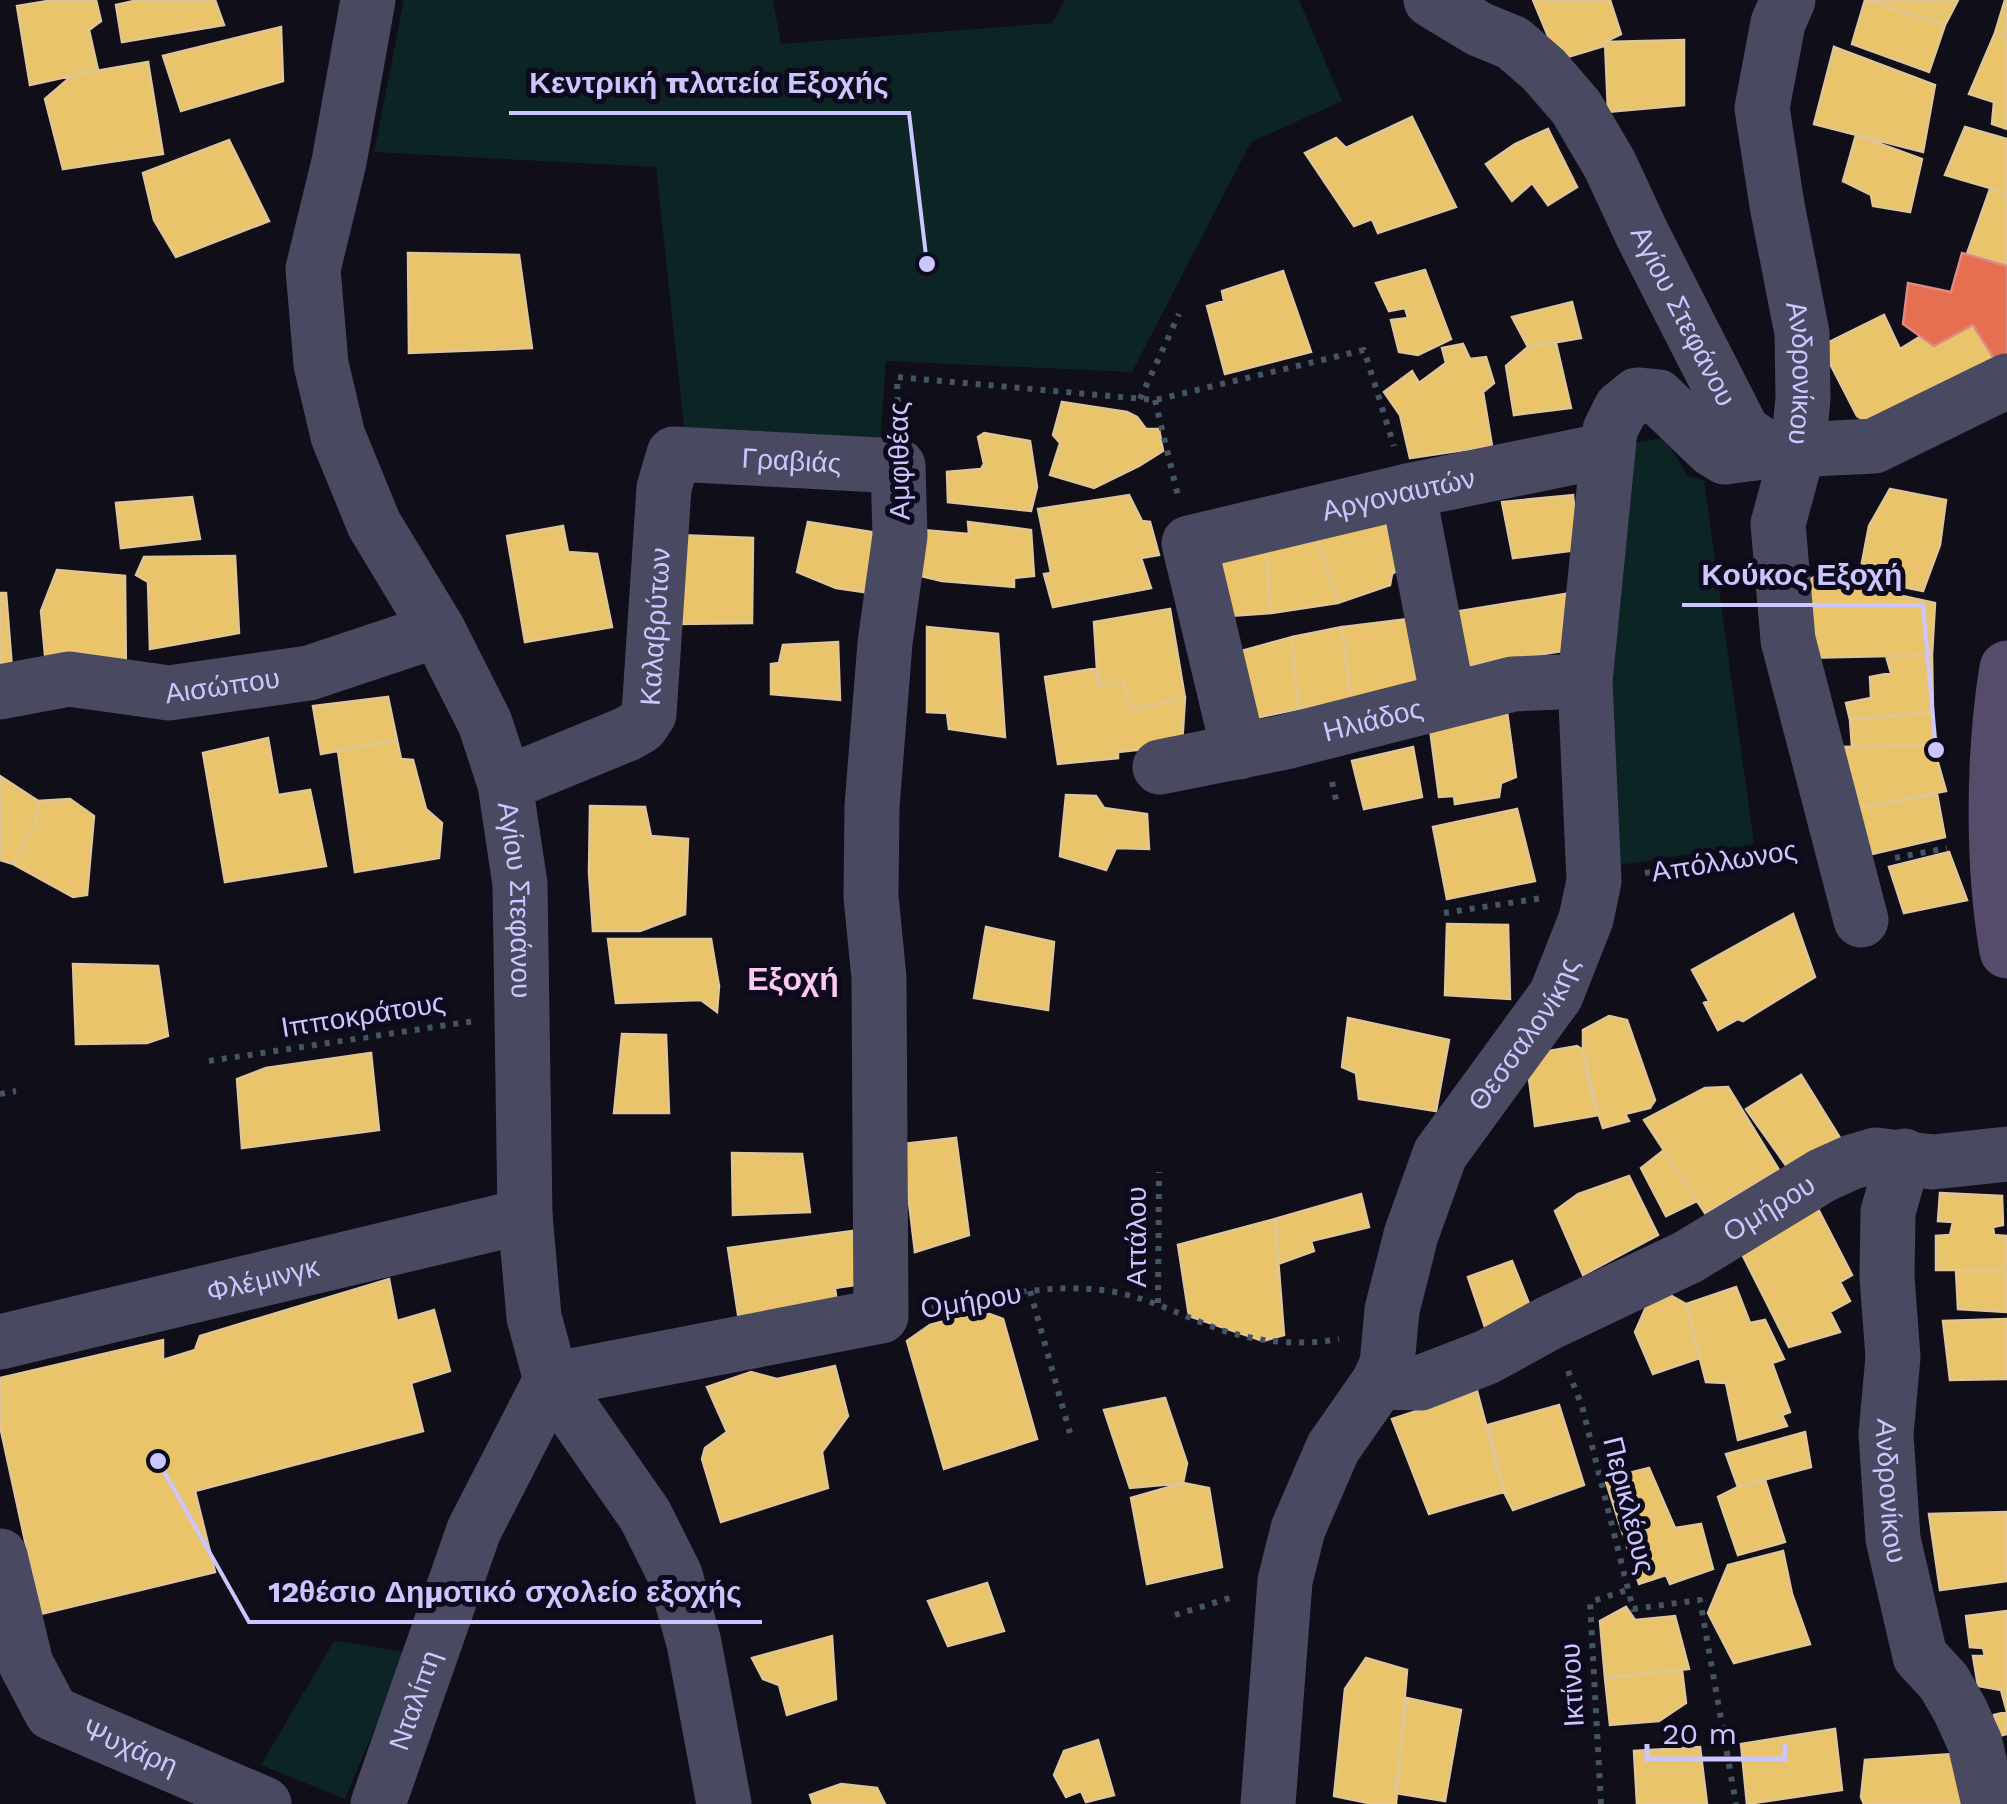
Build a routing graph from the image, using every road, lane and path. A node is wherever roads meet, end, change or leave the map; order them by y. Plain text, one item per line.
1 (368, 0) edge
2 (1431, 0) edge
3 (1788, 0) edge
4 (1179, 314) dead end
5 (2007, 381) edge
6 (1140, 398) junction
7 (1155, 400) junction
8 (1607, 450) junction
9 (1785, 450) junction
10 (688, 454) joint
11 (898, 466) junction
12 (1408, 491) junction
13 (1189, 543) junction
14 (438, 630) junction
15 (2007, 668) edge
16 (1585, 681) junction
17 (0, 692) edge
18 (1448, 698) junction
19 (2003, 730) edge
20 (1239, 752) junction
21 (1160, 767) dead end
22 (506, 784) junction
23 (1999, 837) junction
24 (1840, 843) junction
25 (1594, 881) junction
26 (1444, 913) dead end
27 (1862, 920) dead end
28 (2005, 932) edge
29 (524, 1013) junction
30 (209, 1061) dead end
31 (16, 1091) dead end
32 (0, 1094) edge
33 (2007, 1154) edge
34 (1904, 1156) junction
35 (1159, 1172) dead end
36 (525, 1216) junction
37 (1030, 1291) junction
38 (1158, 1303) junction
39 (881, 1316) junction
40 (1548, 1323) junction
41 (0, 1342) edge
42 (1384, 1360) junction
43 (551, 1380) junction
44 (1070, 1433) dead end
45 (0, 1556) edge
46 (1626, 1590) junction
47 (264, 1804) edge
48 (378, 1804) edge
49 (724, 1804) edge
50 (1268, 1804) edge
51 (1601, 1804) edge
52 (1736, 1804) edge
53 (1989, 1804) edge

1 - 14 street, Αγίου Στεφάνου
2 - 9 street, Αγίου Στεφάνου
3 - 9 street, Ανδρονίκου
4 - 6 path
5 - 9 street
6 - 7 path, Αμφιθέας
6 - 11 path, Αμφιθέας
7 - 12 path, Αμφιθέας
7 - 13 path
8 - 9 street, Θεσσαλονίκης
8 - 12 street, Αργοναυτών
8 - 16 street, Θεσσαλονίκης
9 - 24 street, Ανδρονίκου
10 - 11 street, Γραβιάς
10 - 22 street, Καλαβρύτων
11 - 39 street, Αμφιθέας
12 - 13 street, Αργοναυτών
12 - 18 street
13 - 20 street
14 - 17 street, Αισώπου
14 - 22 street, Αγίου Στεφάνου
15 - 19 main road
16 - 18 street, Ηλιάδος
16 - 25 street, Θεσσαλονίκης
18 - 20 street, Ηλιάδος
19 - 23 main road
20 - 21 street, Ηλιάδος
22 - 29 street, Αγίου Στεφάνου
23 - 24 path
23 - 28 main road
24 - 25 path, Απόλλωνος
24 - 27 street, Ανδρονίκου
25 - 26 path, Απόλλωνος
25 - 42 street, Θεσσαλονίκης
29 - 30 path, Ιπποκράτους
29 - 36 street, Αγίου Στεφάνου
31 - 32 path
33 - 34 street, Ομήρου
34 - 40 street, Ομήρου
34 - 53 street, Ανδρονίκου
35 - 38 path, Αττάλου
36 - 41 street, Φλέμινγκ
36 - 43 street, Αγίου Στεφάνου
37 - 38 path, Ομήρου
37 - 39 path, Ομήρου
37 - 44 path
38 - 42 path, Ομήρου
39 - 43 street, Ομήρου
40 - 42 street, Ομήρου
40 - 46 path, Περικλέους
42 - 50 street, Θεσσαλονίκης
43 - 48 street, Νταλίπη
43 - 49 street, Αγίου Στεφάνου
45 - 47 street, Ψυχάρη
46 - 51 path, Ικτίνου
46 - 52 path, Περικλέους

